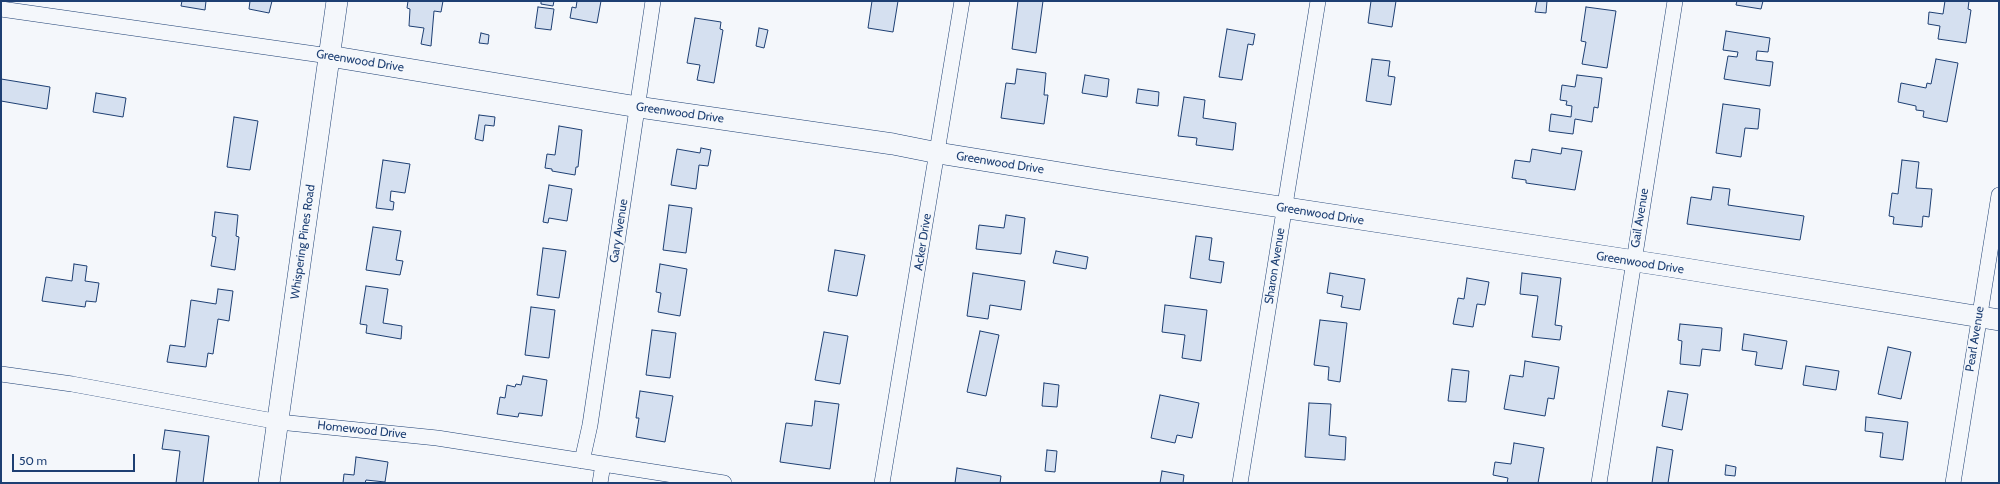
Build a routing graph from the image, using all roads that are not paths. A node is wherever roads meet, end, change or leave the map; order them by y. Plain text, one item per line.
1 (338, 1) edge
2 (653, 1) edge
3 (962, 1) edge
4 (1318, 1) edge
5 (1675, 1) edge
6 (1, 9) edge
7 (329, 56) junction
8 (638, 107) junction
9 (938, 153) junction
10 (1999, 195) edge
11 (1285, 208) junction
12 (1632, 262) junction
13 (1978, 317) junction
14 (1999, 320) edge
15 (1, 374) edge
16 (278, 422) junction
17 (582, 461) junction
18 (603, 464) junction
19 (269, 483) edge
20 (600, 483) edge
21 (724, 483) edge
22 (882, 483) edge
23 (1240, 483) edge
24 (1599, 483) edge
25 (1953, 483) edge

1 - 7 street, Whispering Pines Road
2 - 8 street, Gary Avenue
3 - 9 street, Acker Drive
4 - 11 street, Sharon Avenue
5 - 12 street, Gail Avenue
6 - 7 street, Greenwood Drive
7 - 8 street, Greenwood Drive
7 - 16 street, Whispering Pines Road
8 - 9 street, Greenwood Drive
8 - 17 street, Gary Avenue
9 - 11 street, Greenwood Drive
9 - 22 street, Acker Drive
10 - 13 street, Pearl Avenue
11 - 12 street, Greenwood Drive
11 - 23 street, Sharon Avenue
12 - 13 street, Greenwood Drive
12 - 24 street, Gail Avenue
13 - 14 street, Greenwood Drive
13 - 25 street, Pearl Avenue
15 - 16 street, Homewood Drive
16 - 17 street, Homewood Drive
16 - 19 street, Whispering Pines Road
17 - 18 street, Homewood Drive
18 - 20 street
18 - 21 street, Homewood Drive

